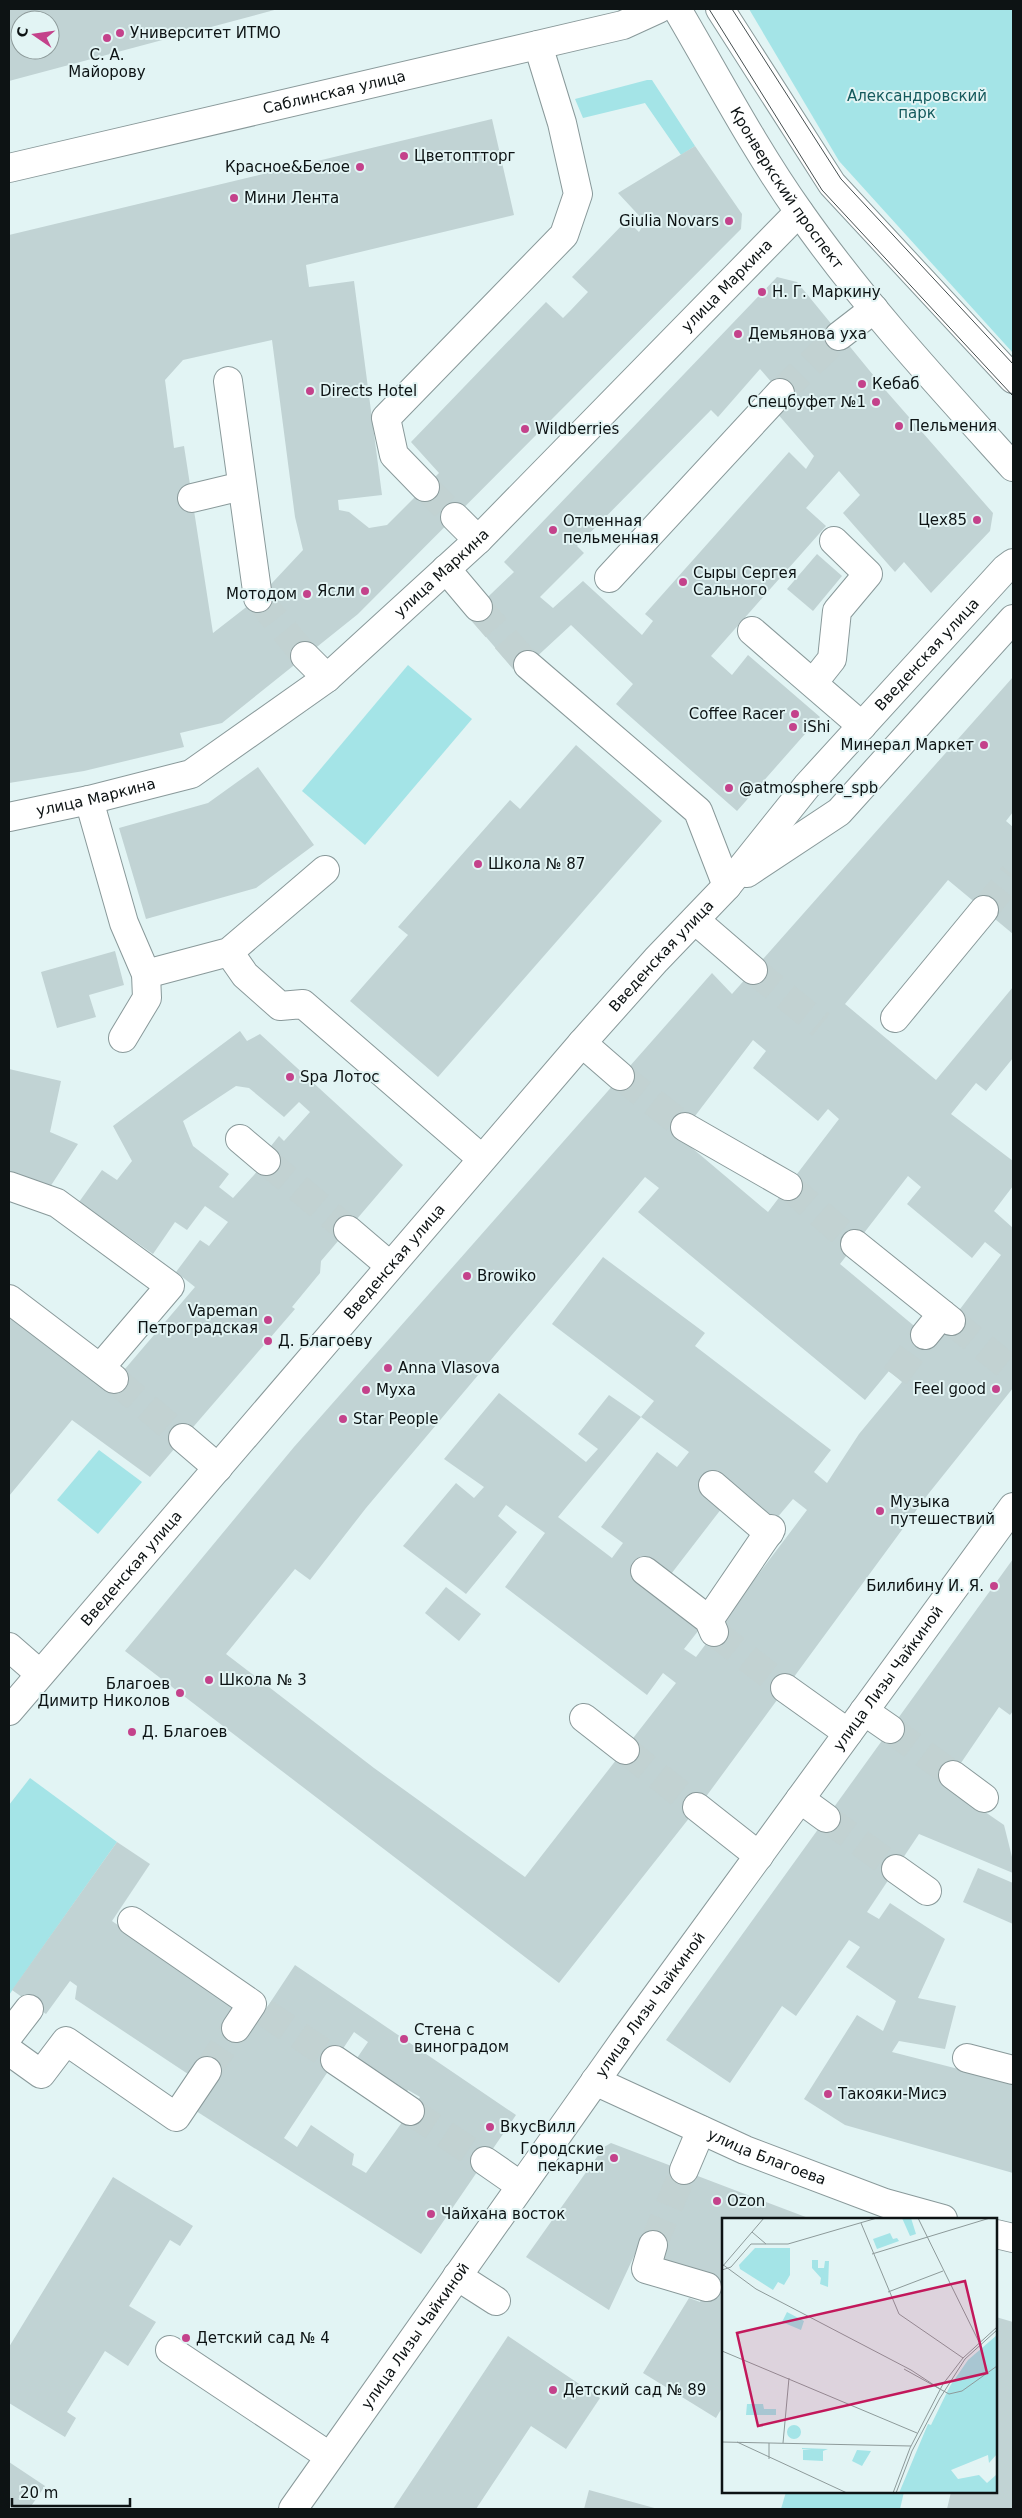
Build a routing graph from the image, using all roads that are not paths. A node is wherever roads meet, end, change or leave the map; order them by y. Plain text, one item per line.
1 (658, 9) edge
2 (678, 9) edge
3 (720, 9) edge
4 (538, 45) junction
5 (9, 168) edge
6 (799, 212) junction
7 (874, 309) junction
8 (839, 336) tunnel mouth
9 (1013, 379) edge
10 (228, 381) dead end
11 (780, 393) tunnel mouth
12 (1013, 467) edge
13 (242, 486) junction
14 (425, 487) tunnel mouth
15 (192, 498) dead end
16 (455, 517) tunnel mouth
17 (478, 540) junction
18 (834, 541) dead end
19 (1013, 563) edge
20 (446, 570) junction
21 (608, 578) dead end
22 (258, 598) tunnel mouth
23 (478, 607) tunnel mouth
24 (1013, 619) edge
25 (752, 630) dead end
26 (305, 656) tunnel mouth
27 (528, 665) tunnel mouth
28 (327, 678) junction
29 (813, 683) junction
30 (862, 726) junction
31 (89, 800) junction
32 (9, 817) edge
33 (325, 870) dead end
34 (728, 886) junction
35 (984, 910) tunnel mouth
36 (695, 920) junction
37 (229, 952) junction
38 (753, 970) tunnel mouth
39 (146, 974) junction
40 (896, 1018) dead end
41 (123, 1038) dead end
42 (582, 1042) junction
43 (620, 1076) tunnel mouth
44 (685, 1127) tunnel mouth
45 (240, 1139) dead end
46 (481, 1158) junction
47 (266, 1161) tunnel mouth
48 (9, 1186) edge
49 (788, 1186) tunnel mouth
50 (348, 1230) tunnel mouth
51 (856, 1244) tunnel mouth
52 (389, 1265) junction
53 (9, 1300) edge
54 (925, 1335) tunnel mouth
55 (183, 1438) tunnel mouth
56 (218, 1468) junction
57 (713, 1486) dead end
58 (1013, 1507) edge
59 (645, 1571) dead end
60 (9, 1647) edge
61 (40, 1674) junction
62 (785, 1688) tunnel mouth
63 (9, 1710) edge
64 (864, 1711) junction
65 (584, 1718) dead end
66 (890, 1730) tunnel mouth
67 (848, 1733) junction
68 (624, 1750) tunnel mouth
69 (953, 1775) tunnel mouth
70 (984, 1798) dead end
71 (800, 1799) junction
72 (697, 1807) tunnel mouth
73 (826, 1818) tunnel mouth
74 (759, 1856) junction
75 (896, 1869) tunnel mouth
76 (926, 1891) dead end
77 (132, 1921) dead end
78 (29, 2009) dead end
79 (236, 2028) tunnel mouth
80 (9, 2035) edge
81 (9, 2051) edge
82 (968, 2058) dead end
83 (335, 2060) tunnel mouth
84 (1013, 2070) edge
85 (207, 2071) tunnel mouth
86 (595, 2081) junction
87 (410, 2111) tunnel mouth
88 (701, 2130) junction
89 (485, 2161) tunnel mouth
90 (684, 2170) tunnel mouth
91 (521, 2186) junction
92 (939, 2218) edge
93 (997, 2234) edge
94 (1013, 2238) edge
95 (653, 2245) tunnel mouth
96 (457, 2276) junction
97 (707, 2286) dead end
98 (496, 2301) dead end
99 (170, 2350) dead end
100 (329, 2456) junction
101 (293, 2509) edge

1 - 4 street, Саблинская улица
2 - 6 street, Кронверкский проспект
3 - 9 street
4 - 5 street, Саблинская улица
4 - 14 street
6 - 7 street, Кронверкский проспект
6 - 17 street, улица Маркина
7 - 8 street
7 - 12 street, Кронверкский проспект
10 - 13 street
11 - 21 street
13 - 15 street
13 - 22 street
16 - 17 street
17 - 20 street, улица Маркина
18 - 29 street
19 - 30 street, Введенская улица
20 - 23 street
20 - 28 street, улица Маркина
24 - 34 street, Введенская улица
25 - 29 street
26 - 28 street
27 - 34 street
28 - 31 street, улица Маркина
29 - 30 street
30 - 34 street, Введенская улица
31 - 32 street, улица Маркина
31 - 39 street
33 - 37 street
34 - 36 street, Введенская улица
35 - 40 street
36 - 38 street
36 - 42 street, Введенская улица
37 - 39 street
37 - 46 street
39 - 41 street
42 - 43 street
42 - 46 street, Введенская улица
44 - 49 street
45 - 47 street
46 - 52 street, Введенская улица
48 - 53 street
50 - 52 street
51 - 54 street
52 - 56 street, Введенская улица
55 - 56 street
56 - 61 street, Введенская улица
57 - 59 street
58 - 64 street, улица Лизы Чайкиной
60 - 61 street
61 - 63 street, Введенская улица
62 - 67 street
64 - 66 street
64 - 67 street, улица Лизы Чайкиной
65 - 68 street
67 - 71 street, улица Лизы Чайкиной
69 - 70 street
71 - 73 street
71 - 74 street, улица Лизы Чайкиной
72 - 74 street
74 - 86 street, улица Лизы Чайкиной
75 - 76 street
77 - 79 street
78 - 80 street
81 - 85 street
82 - 84 street
83 - 87 street
86 - 88 street, улица Благоева
86 - 91 street, улица Лизы Чайкиной
88 - 90 street
88 - 92 street, улица Благоева
89 - 91 street
91 - 96 street, улица Лизы Чайкиной
93 - 94 street
95 - 97 street
96 - 98 street
96 - 100 street, улица Лизы Чайкиной
99 - 100 street
100 - 101 street, улица Лизы Чайкиной

